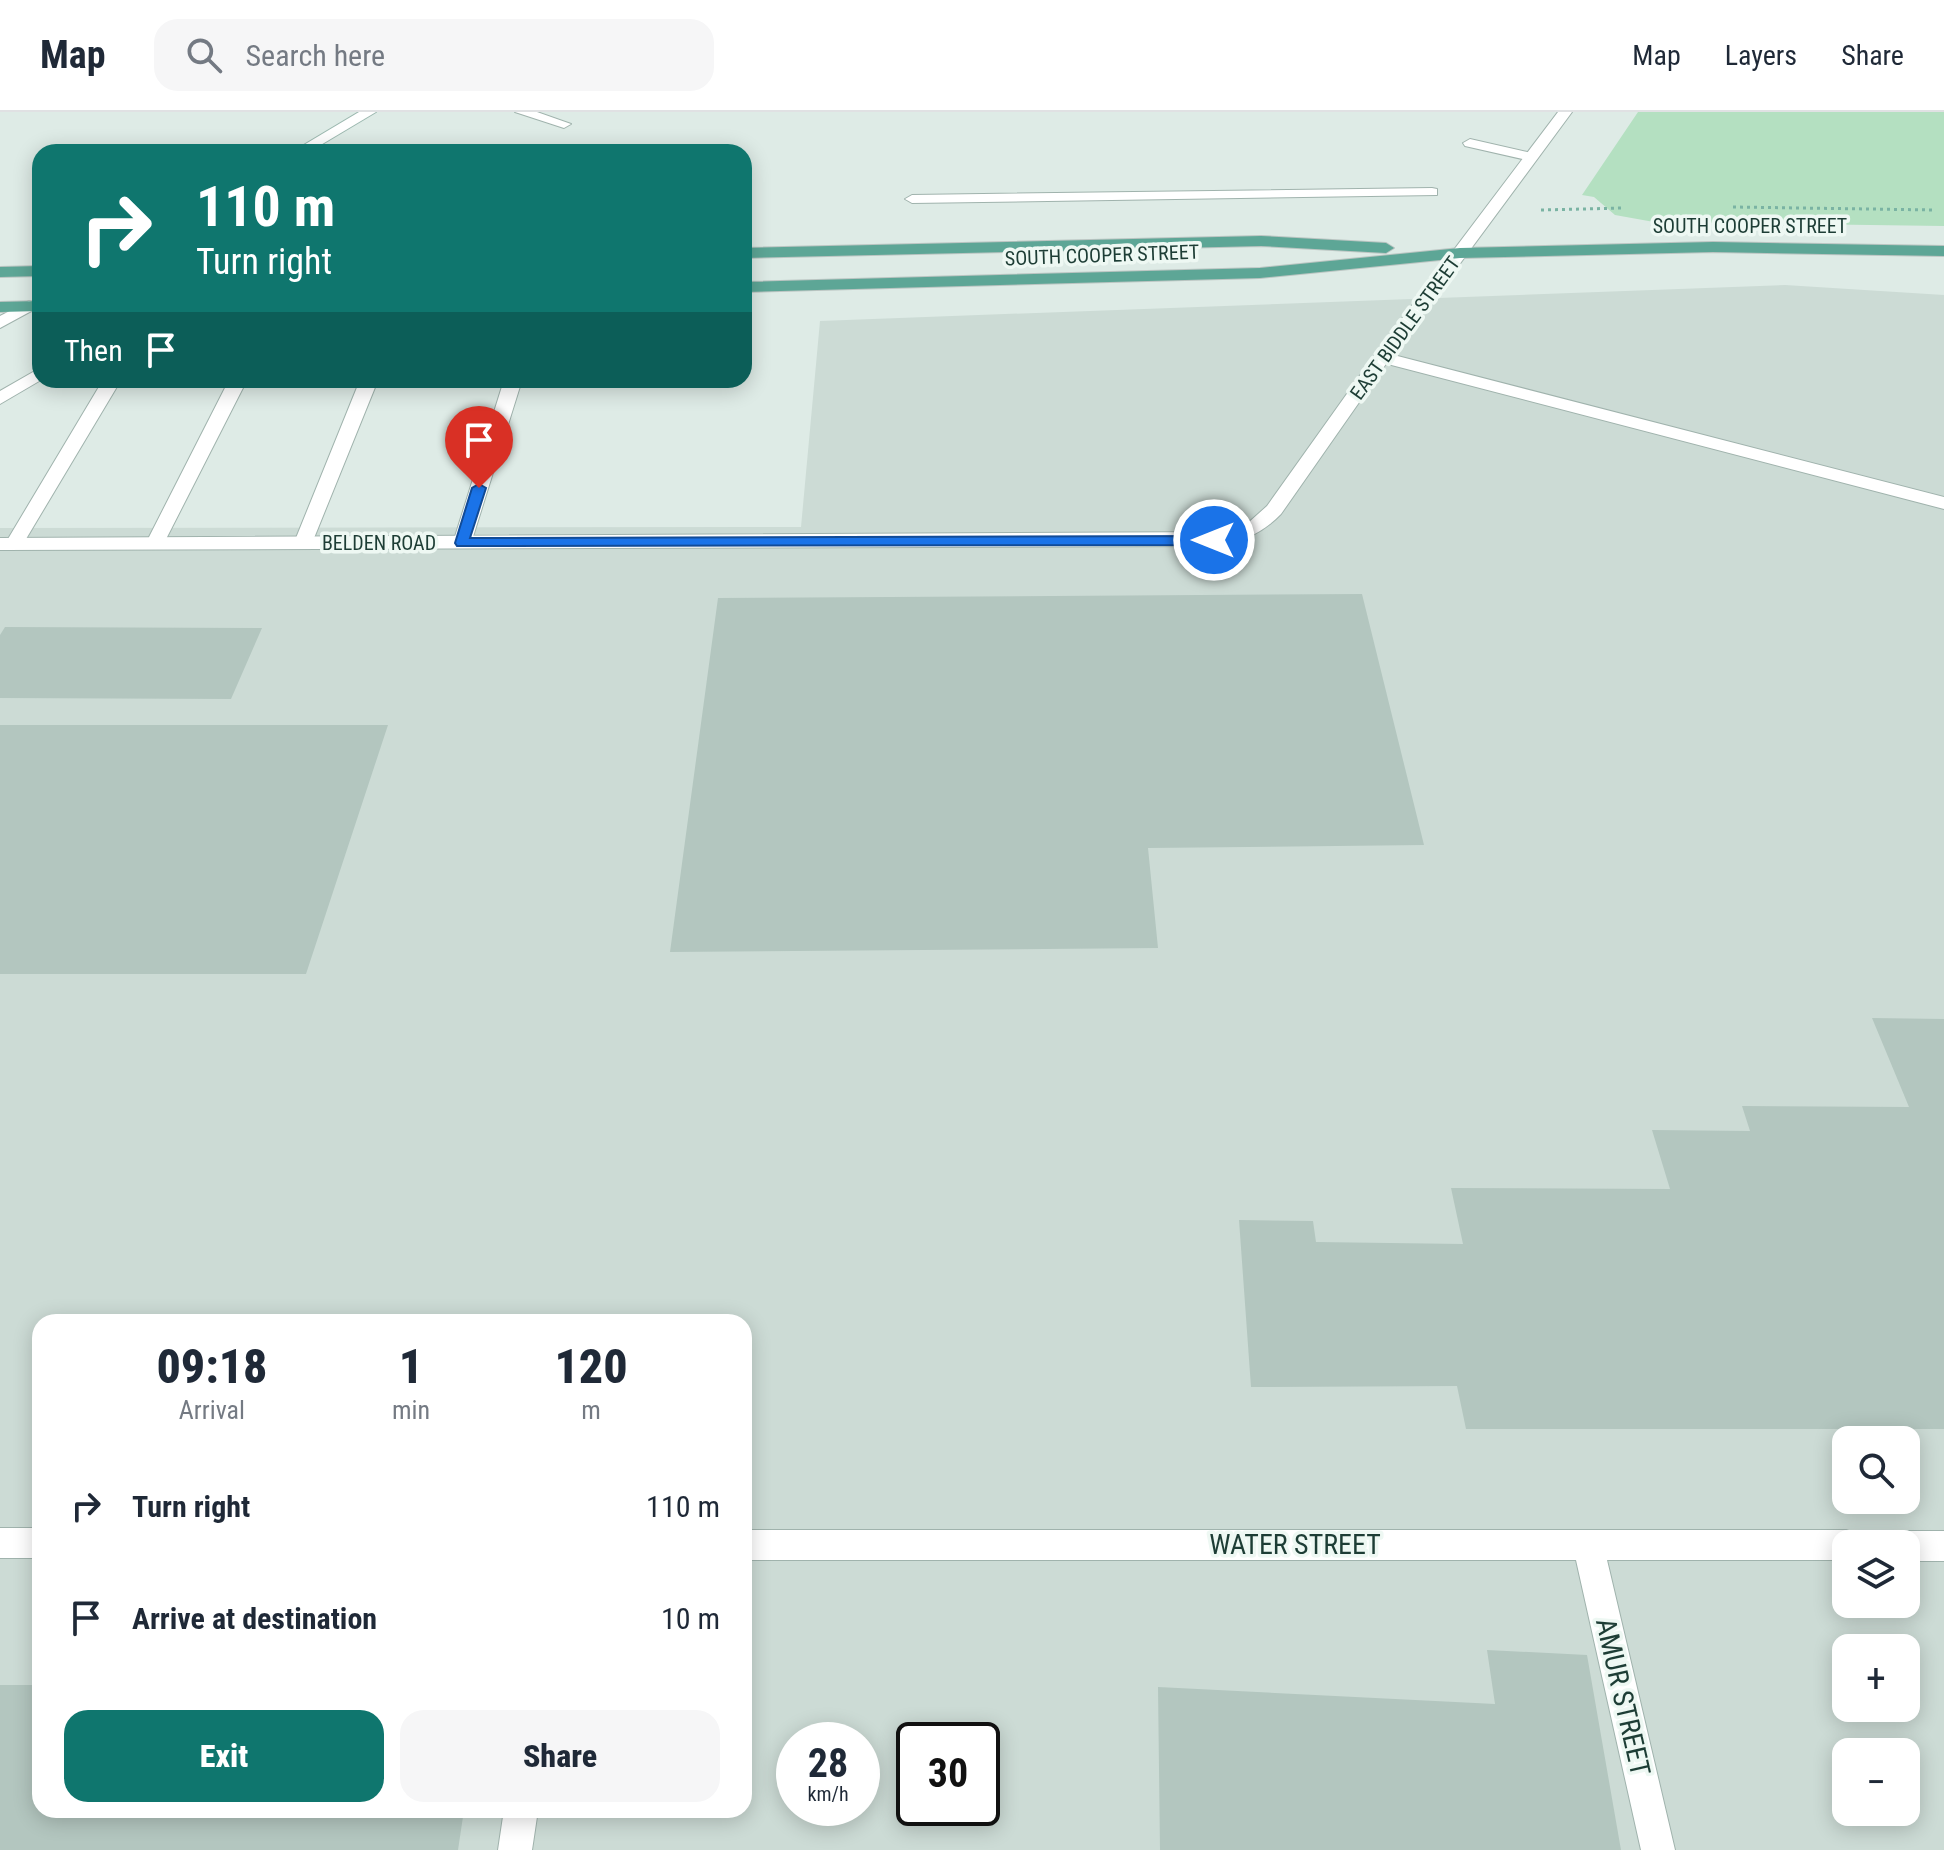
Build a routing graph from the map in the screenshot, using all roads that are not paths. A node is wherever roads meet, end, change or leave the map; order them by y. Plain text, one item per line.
1 (369, 112) edge
2 (522, 112) edge
3 (1565, 112) edge
4 (564, 124) dead end
5 (1470, 143) dead end
6 (313, 144) edge
7 (1531, 157) junction
8 (1432, 192) dead end
9 (912, 199) dead end
10 (1944, 251) edge
11 (752, 253) edge
12 (1460, 253) junction
13 (32, 271) edge
14 (0, 272) edge
15 (752, 287) edge
16 (32, 304) edge
17 (32, 306) edge
18 (0, 307) edge
19 (0, 323) edge
20 (1382, 357) junction
21 (32, 378) edge
22 (107, 388) edge
23 (234, 388) edge
24 (366, 388) edge
25 (510, 388) edge
26 (0, 399) edge
27 (1944, 503) edge
28 (1238, 537) joint
29 (155, 543) junction
30 (303, 543) junction
31 (462, 543) junction
32 (7, 544) edge
33 (0, 1543) edge
34 (32, 1543) edge
35 (1588, 1544) junction
36 (752, 1545) edge
37 (1832, 1545) edge
38 (1920, 1546) edge
39 (1944, 1546) edge
40 (520, 1818) edge
41 (515, 1850) edge
42 (1658, 1850) edge

1 - 6 street
2 - 4 street
3 - 7 street, EAST BIDDLE STREET
5 - 7 street
7 - 12 street, EAST BIDDLE STREET
8 - 9 street
10 - 12 main road, SOUTH COOPER STREET
11 - 12 main road, SOUTH COOPER STREET
12 - 15 main road, SOUTH COOPER STREET
12 - 20 street, EAST BIDDLE STREET
13 - 14 main road
16 - 18 main road
17 - 19 street
20 - 27 street
20 - 28 street, EAST BIDDLE STREET
21 - 26 street
22 - 32 street
23 - 29 street
24 - 30 street
25 - 31 street
28 - 31 street, BELDEN ROAD
29 - 30 street, BELDEN ROAD
29 - 32 street, BELDEN ROAD
30 - 31 street, BELDEN ROAD
33 - 34 street
35 - 36 street, WATER STREET
35 - 37 street, WATER STREET
35 - 42 street, AMUR STREET
38 - 39 street
40 - 41 street

